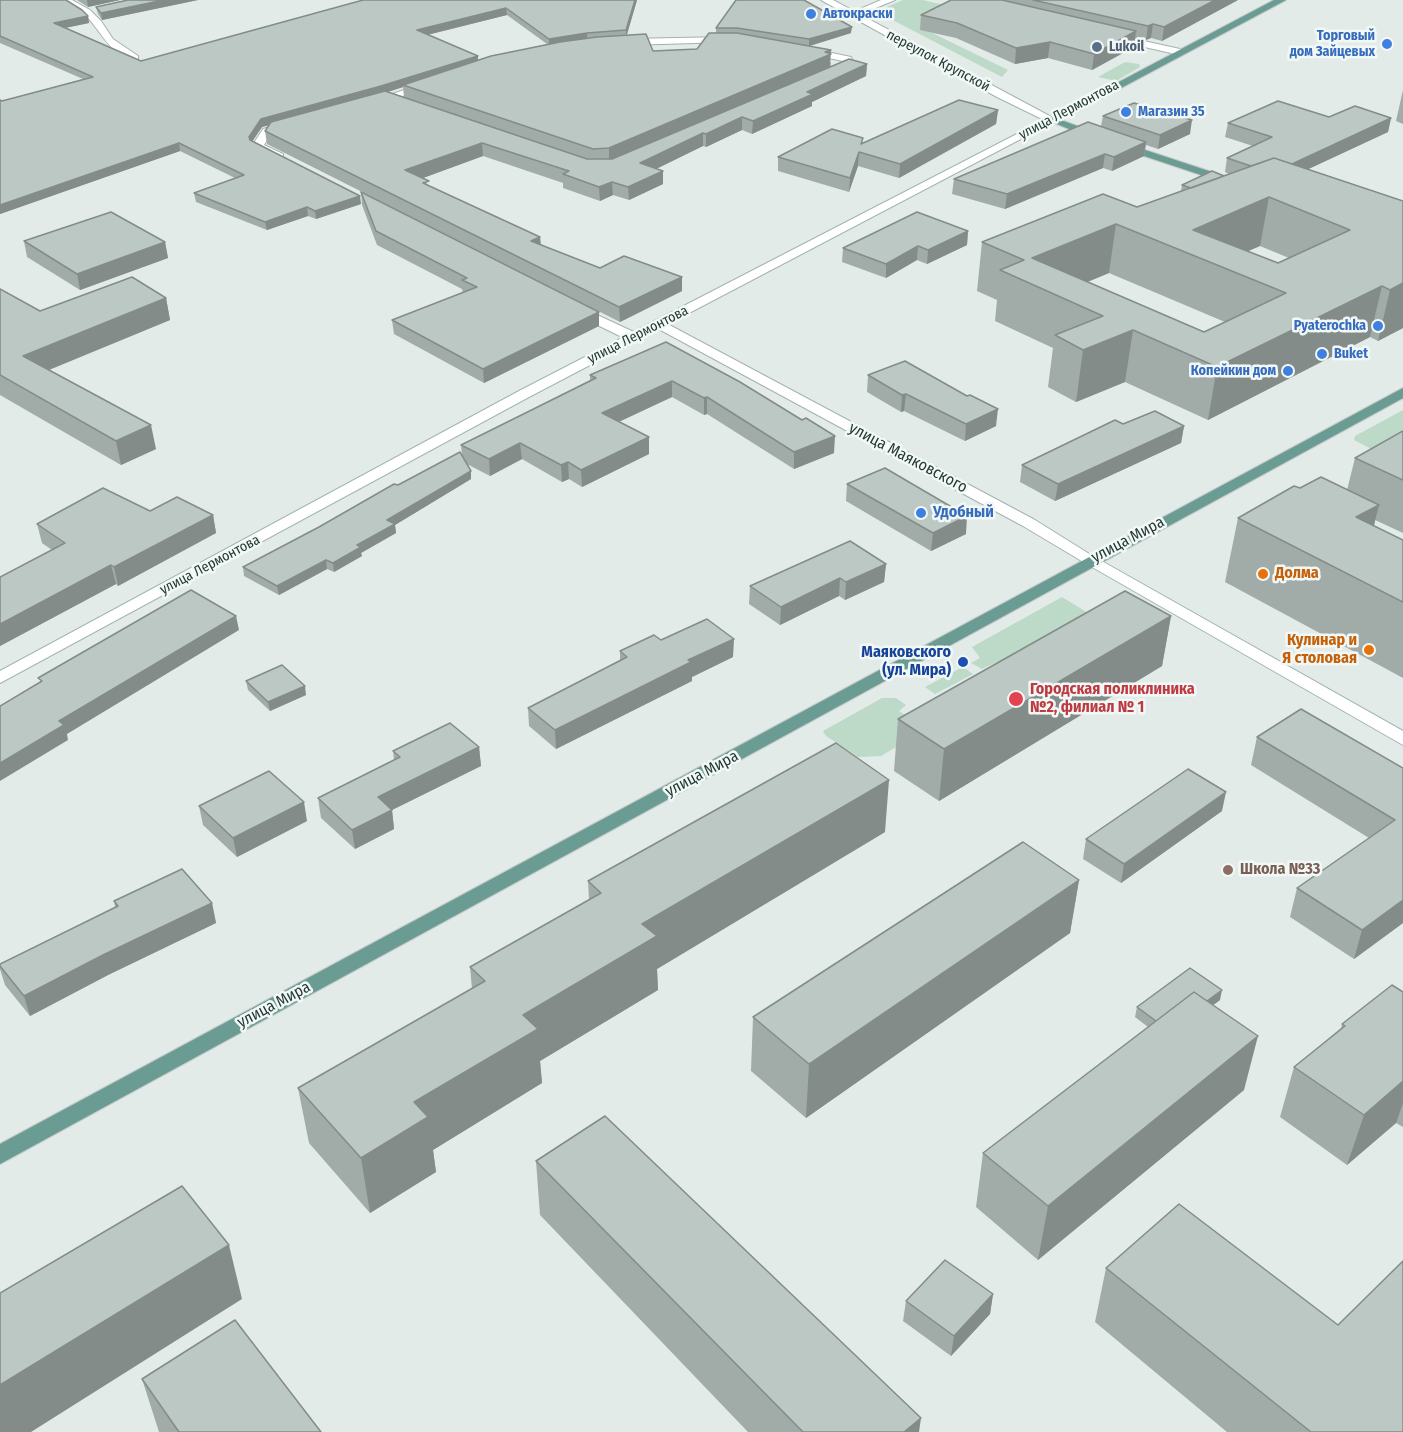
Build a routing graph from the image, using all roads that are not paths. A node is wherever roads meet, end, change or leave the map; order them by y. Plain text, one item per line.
1 (65, 0) edge
2 (826, 0) edge
3 (890, 0) edge
4 (1281, 0) edge
5 (98, 10) edge
6 (87, 12) junction
7 (851, 15) junction
8 (1100, 34) edge
9 (737, 40) edge
10 (611, 43) edge
11 (794, 49) edge
12 (1180, 52) junction
13 (134, 58) edge
14 (822, 77) edge
15 (439, 81) edge
16 (408, 106) edge
17 (1052, 120) junction
18 (300, 122) edge
19 (290, 162) edge
20 (1241, 186) edge
21 (564, 303) edge
22 (660, 324) junction
23 (633, 338) junction
24 (1403, 392) edge
25 (1090, 560) junction
26 (0, 678) edge
27 (1403, 739) edge
28 (0, 1155) edge

1 - 6 street
2 - 7 street, переулок Крупской
3 - 7 street
4 - 12 main road, улица Лермонтова
5 - 6 street
6 - 13 street
7 - 17 street, переулок Крупской
8 - 12 street
9 - 10 street
11 - 14 street
12 - 17 main road, улица Лермонтова
15 - 16 street
17 - 20 main road
17 - 22 street, улица Лермонтова
18 - 19 street
21 - 23 street
22 - 23 street, улица Лермонтова
22 - 25 street, улица Маяковского
23 - 26 street, улица Лермонтова
24 - 25 main road, улица Мира
25 - 27 street, улица Маяковского
25 - 28 main road, улица Мира

